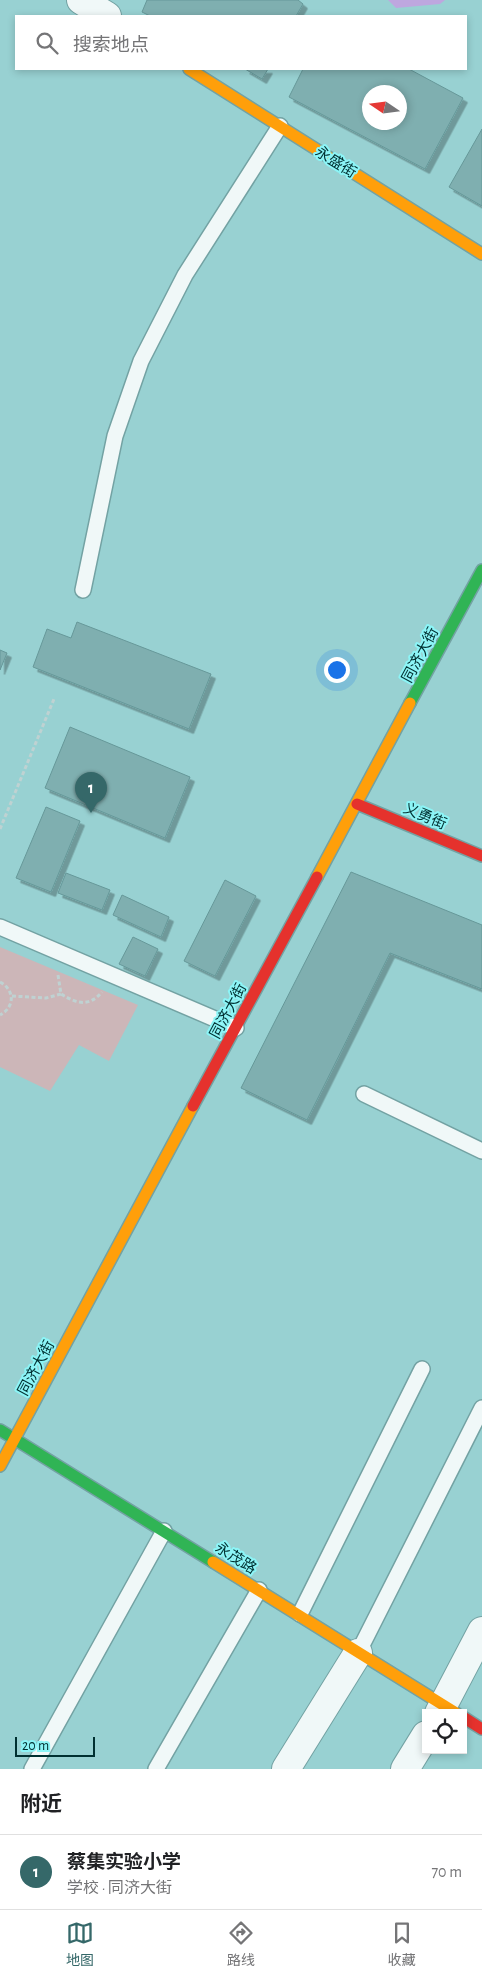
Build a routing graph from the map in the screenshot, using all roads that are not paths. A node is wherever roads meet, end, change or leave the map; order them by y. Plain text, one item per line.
1 (81, 0) edge
2 (104, 15) edge
3 (191, 70) edge
4 (280, 126) junction
5 (482, 254) edge
6 (482, 570) edge
7 (83, 590) dead end
8 (357, 804) junction
9 (482, 856) edge
10 (0, 927) edge
11 (236, 1028) junction
12 (364, 1094) dead end
13 (482, 1151) edge
14 (422, 1369) dead end
15 (482, 1408) edge
16 (0, 1430) edge
17 (14, 1440) junction
18 (0, 1466) edge
19 (164, 1531) junction
20 (259, 1590) junction
21 (300, 1614) junction
22 (482, 1631) edge
23 (358, 1653) junction
24 (446, 1709) edge
25 (452, 1709) edge
26 (467, 1721) edge
27 (482, 1729) edge
28 (422, 1741) edge
29 (32, 1769) edge
30 (156, 1769) edge
31 (286, 1769) edge
32 (405, 1769) edge

1 - 2 street
3 - 4 street, 永盛街
4 - 5 street, 永盛街
4 - 7 lane
6 - 8 street, 同济大街
8 - 9 street, 义勇街
8 - 11 street, 同济大街
10 - 11 lane
11 - 17 street, 同济大街
12 - 13 lane
14 - 21 lane
15 - 23 lane
16 - 17 street, 永茂路
17 - 18 street, 同济大街
17 - 19 street, 永茂路
19 - 20 street, 永茂路
19 - 29 lane
20 - 21 street, 永茂路
20 - 30 lane
21 - 23 street, 永茂路
22 - 25 street
23 - 24 street, 永茂路
23 - 31 street
26 - 27 street, 永茂路
28 - 32 street

